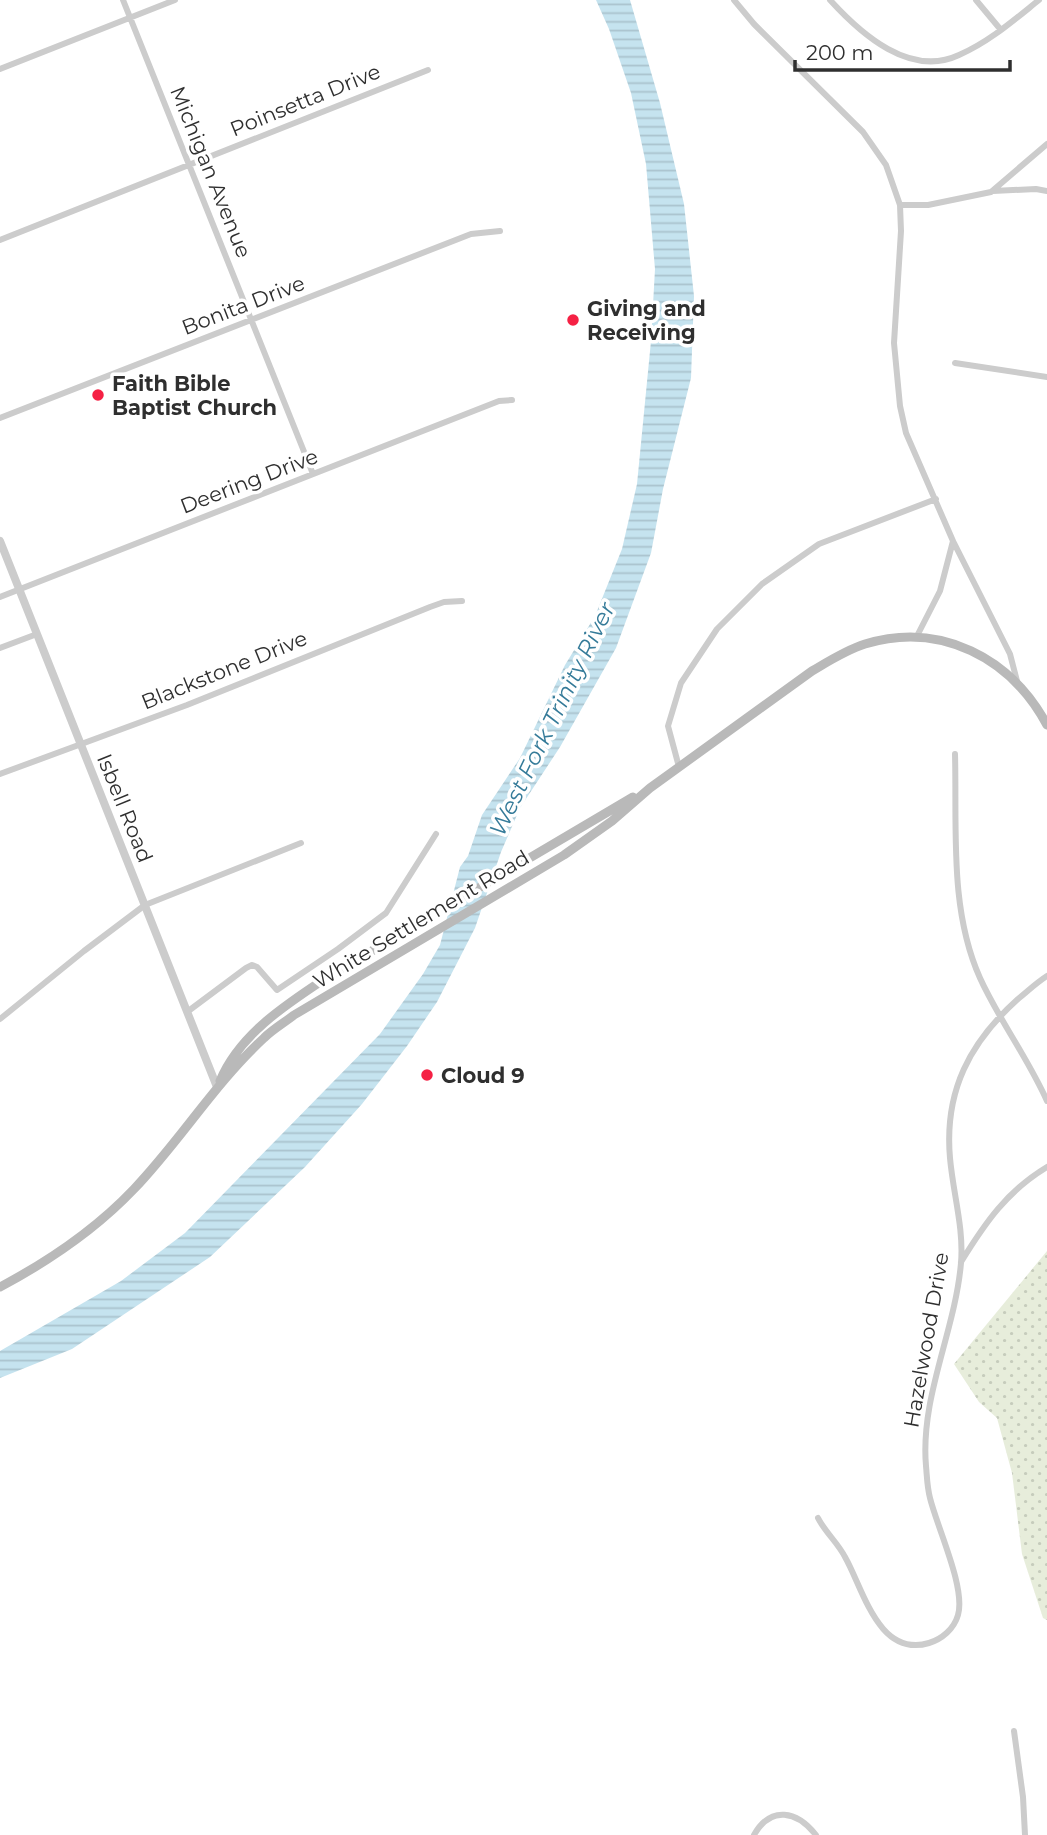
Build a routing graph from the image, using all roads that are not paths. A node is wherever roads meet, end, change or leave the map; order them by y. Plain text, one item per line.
1 (123, 0) edge
2 (175, 0) edge
3 (734, 0) edge
4 (830, 0) edge
5 (976, 0) edge
6 (1039, 0) edge
7 (131, 18) junction
8 (1001, 30) junction
9 (0, 69) edge
10 (428, 71) dead end
11 (1047, 144) edge
12 (189, 165) junction
13 (991, 191) junction
14 (1047, 191) edge
15 (900, 205) junction
16 (500, 230) dead end
17 (0, 240) edge
18 (251, 320) junction
19 (955, 363) dead end
20 (1047, 377) edge
21 (512, 400) dead end
22 (0, 418) edge
23 (313, 474) junction
24 (936, 499) junction
25 (0, 541) edge
26 (953, 541) junction
27 (19, 590) junction
28 (0, 597) edge
29 (462, 601) dead end
30 (37, 634) junction
31 (917, 636) junction
32 (0, 648) edge
33 (1017, 681) junction
34 (1047, 725) edge
35 (81, 744) junction
36 (956, 754) dead end
37 (679, 767) junction
38 (0, 774) edge
39 (650, 788) junction
40 (436, 834) dead end
41 (301, 843) dead end
42 (145, 905) junction
43 (1047, 976) edge
44 (187, 1013) junction
45 (1001, 1015) junction
46 (0, 1019) edge
47 (217, 1087) junction
48 (1047, 1101) edge
49 (1047, 1167) edge
50 (961, 1262) junction
51 (0, 1287) edge
52 (818, 1518) dead end
53 (1014, 1731) dead end
54 (754, 1835) edge
55 (816, 1835) edge
56 (1025, 1835) edge

1 - 7 street, Michigan Avenue
2 - 7 street
3 - 15 street
4 - 8 street
5 - 8 street
6 - 8 street
7 - 9 street
7 - 12 street, Michigan Avenue
10 - 12 street, Poinsetta Drive
11 - 13 street
12 - 17 street, Poinsetta Drive
12 - 18 street, Michigan Avenue
13 - 14 street
13 - 15 street
15 - 24 street
16 - 18 street, Bonita Drive
18 - 22 street, Bonita Drive
18 - 23 street, Michigan Avenue
19 - 20 street
21 - 23 street, Deering Drive
23 - 27 street, Deering Drive
24 - 26 street
24 - 37 street
25 - 27 street, Isbell Road
26 - 31 street
26 - 33 street
27 - 28 street, Deering Drive
27 - 30 street, Isbell Road
29 - 35 street, Blackstone Drive
30 - 32 street
30 - 35 street, Isbell Road
31 - 33 main road, White Settlement Road
31 - 37 main road, White Settlement Road
33 - 34 main road, White Settlement Road
35 - 38 street, Blackstone Drive
35 - 42 street, Isbell Road
36 - 45 street
37 - 39 main road, White Settlement Road
39 - 47 main road, White Settlement Road
39 - 47 main road, White Settlement Road
40 - 44 street
41 - 42 street
42 - 44 street, Isbell Road
42 - 46 street
43 - 45 street, Hazelwood Drive
44 - 47 street, Isbell Road
45 - 48 street
45 - 50 street, Hazelwood Drive
47 - 51 main road, White Settlement Road
49 - 50 street
50 - 52 street, Hazelwood Drive
53 - 56 street
54 - 55 street

